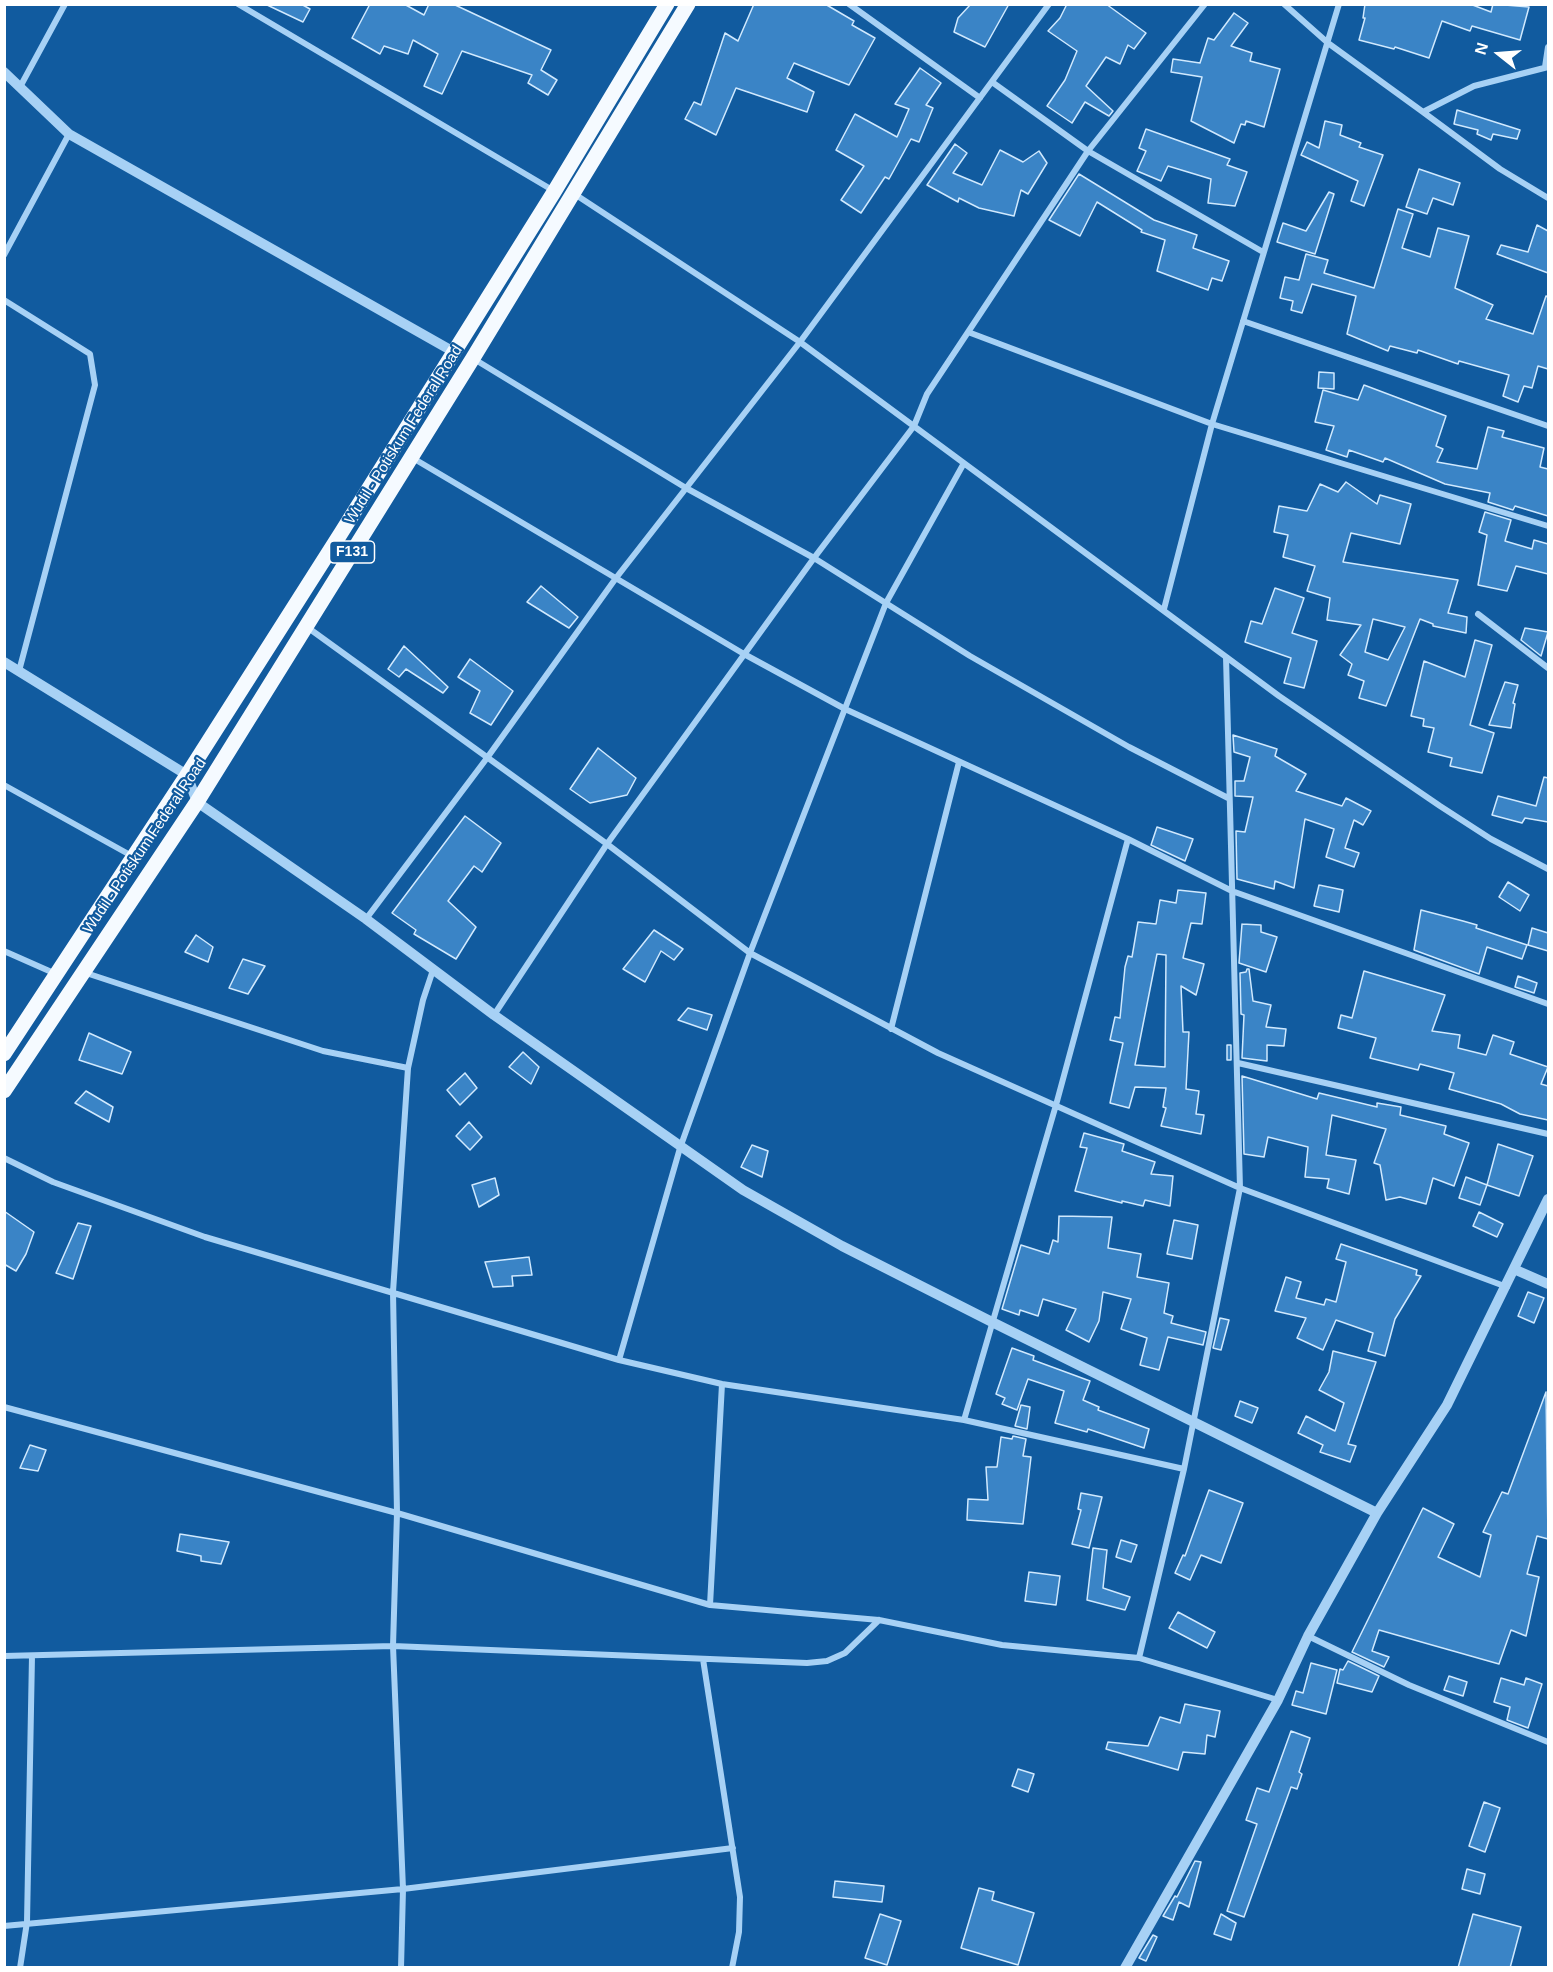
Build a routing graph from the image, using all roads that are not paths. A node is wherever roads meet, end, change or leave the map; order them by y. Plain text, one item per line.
1 (64, 4) edge
2 (238, 4) edge
3 (667, 4) edge
4 (688, 4) edge
5 (849, 4) edge
6 (1049, 4) edge
7 (1205, 4) edge
8 (1284, 4) edge
9 (1339, 4) edge
10 (1328, 43) junction
11 (1548, 47) edge
12 (1547, 67) edge
13 (4, 72) edge
14 (992, 82) junction
15 (20, 87) junction
16 (981, 98) junction
17 (1423, 112) junction
18 (69, 134) junction
19 (1088, 151) junction
20 (554, 192) junction
21 (573, 193) junction
22 (1548, 198) edge
23 (1263, 252) junction
24 (4, 255) edge
25 (4, 300) edge
26 (1243, 321) junction
27 (968, 332) junction
28 (800, 342) junction
29 (454, 352) junction
30 (473, 358) junction
31 (1212, 424) junction
32 (914, 426) junction
33 (1548, 426) edge
34 (411, 457) junction
35 (964, 463) junction
36 (686, 488) junction
37 (1548, 526) edge
38 (814, 558) junction
39 (616, 578) junction
40 (886, 603) junction
41 (1164, 609) junction
42 (1478, 614) dead end
43 (306, 626) junction
44 (744, 654) junction
45 (1226, 657) junction
46 (4, 662) edge
47 (1548, 668) edge
48 (19, 672) junction
49 (845, 709) junction
50 (487, 758) junction
51 (959, 762) junction
52 (187, 775) junction
53 (4, 785) edge
54 (1228, 798) junction
55 (197, 802) junction
56 (1128, 839) junction
57 (607, 844) junction
58 (133, 856) junction
59 (1548, 869) edge
60 (1232, 891) junction
61 (366, 919) junction
62 (4, 951) edge
63 (750, 953) junction
64 (433, 970) junction
65 (82, 972) junction
66 (56, 974) junction
67 (1548, 1004) edge
68 (494, 1014) junction
69 (891, 1029) junction
70 (4, 1054) edge
71 (1238, 1063) junction
72 (408, 1068) junction
73 (4, 1091) edge
74 (1056, 1105) junction
75 (1548, 1134) edge
76 (680, 1148) junction
77 (4, 1158) edge
78 (1240, 1188) junction
79 (1548, 1199) edge
80 (1516, 1270) junction
81 (1548, 1284) edge
82 (1507, 1287) junction
83 (393, 1292) junction
84 (994, 1323) junction
85 (619, 1360) junction
86 (722, 1384) junction
87 (4, 1407) edge
88 (964, 1420) junction
89 (1192, 1422) junction
90 (1184, 1469) junction
91 (396, 1513) junction
92 (1377, 1513) junction
93 (710, 1605) junction
94 (879, 1620) junction
95 (1308, 1636) junction
96 (393, 1646) junction
97 (4, 1656) edge
98 (32, 1656) junction
99 (1139, 1658) junction
100 (703, 1659) junction
101 (1278, 1700) junction
102 (1548, 1742) edge
103 (733, 1848) junction
104 (403, 1889) junction
105 (27, 1922) junction
106 (4, 1926) edge
107 (20, 1968) edge
108 (401, 1968) edge
109 (732, 1968) edge
110 (1125, 1968) edge

1 - 15 street
2 - 20 street
3 - 20 main road, Wudil - Potiskum Federal Road / F131
4 - 21 main road, Wudil - Potiskum Federal Road / F131
5 - 16 street
6 - 14 street
7 - 19 street
8 - 10 street
9 - 10 street
10 - 17 street
10 - 23 street
11 - 12 street
12 - 17 street
13 - 15 street
14 - 16 street
14 - 19 street
15 - 18 street
16 - 28 street
17 - 22 street
18 - 24 street
18 - 29 street
19 - 23 street
19 - 27 street
20 - 29 main road, Wudil - Potiskum Federal Road / F131
21 - 28 street
21 - 30 main road, Wudil - Potiskum Federal Road / F131
23 - 26 street
25 - 48 street
26 - 31 street
26 - 33 street
27 - 31 street
27 - 32 street
28 - 32 street
28 - 36 street
29 - 52 main road, Wudil - Potiskum Federal Road / F131
30 - 34 main road, Wudil - Potiskum Federal Road / F131
30 - 36 street
31 - 37 street
31 - 41 street
32 - 35 street
32 - 38 street
34 - 39 street
34 - 43 main road, Wudil - Potiskum Federal Road / F131
35 - 40 street
35 - 41 street
36 - 38 street
36 - 39 street
38 - 40 street
38 - 44 street
39 - 44 street
39 - 50 street
40 - 49 street
40 - 54 street
41 - 45 street
42 - 47 street
43 - 50 street
43 - 55 main road, Wudil - Potiskum Federal Road / F131
44 - 49 street
44 - 57 street
45 - 54 street
45 - 59 street
46 - 48 street
48 - 52 street
49 - 51 street
49 - 63 street
50 - 57 street
50 - 61 street
51 - 56 street
51 - 69 street
52 - 55 street
52 - 58 main road, Wudil - Potiskum Federal Road / F131
53 - 58 street
54 - 60 street
55 - 61 street
55 - 65 main road, Wudil - Potiskum Federal Road / F131
56 - 60 street
56 - 74 street
57 - 63 street
57 - 68 street
58 - 66 main road, Wudil - Potiskum Federal Road / F131
60 - 67 street
60 - 71 street
61 - 64 street
62 - 66 street
63 - 69 street
63 - 76 street
64 - 68 street
64 - 72 street
65 - 72 street
65 - 73 main road, Wudil - Potiskum Federal Road / F131
66 - 70 main road, Wudil - Potiskum Federal Road / F131
68 - 76 street
69 - 74 street
71 - 75 street
71 - 78 street
72 - 83 street
74 - 78 street
74 - 84 street
76 - 84 street
76 - 85 street
77 - 83 street
78 - 82 street
78 - 89 street
79 - 80 street
80 - 81 street
80 - 82 street
82 - 92 street
83 - 85 street
83 - 91 street
84 - 88 street
84 - 89 street
85 - 86 street
86 - 88 street
86 - 93 street
87 - 91 street
88 - 90 street
89 - 90 street
89 - 92 street
90 - 99 street
91 - 93 street
91 - 96 street
92 - 95 street
93 - 94 street
94 - 99 street
94 - 100 street
95 - 101 street
95 - 102 street
96 - 98 street
96 - 100 street
96 - 104 street
97 - 98 street
98 - 105 street
99 - 101 street
100 - 103 street
101 - 110 street
103 - 104 street
103 - 109 street
104 - 105 street
104 - 108 street
105 - 106 street
105 - 107 street

